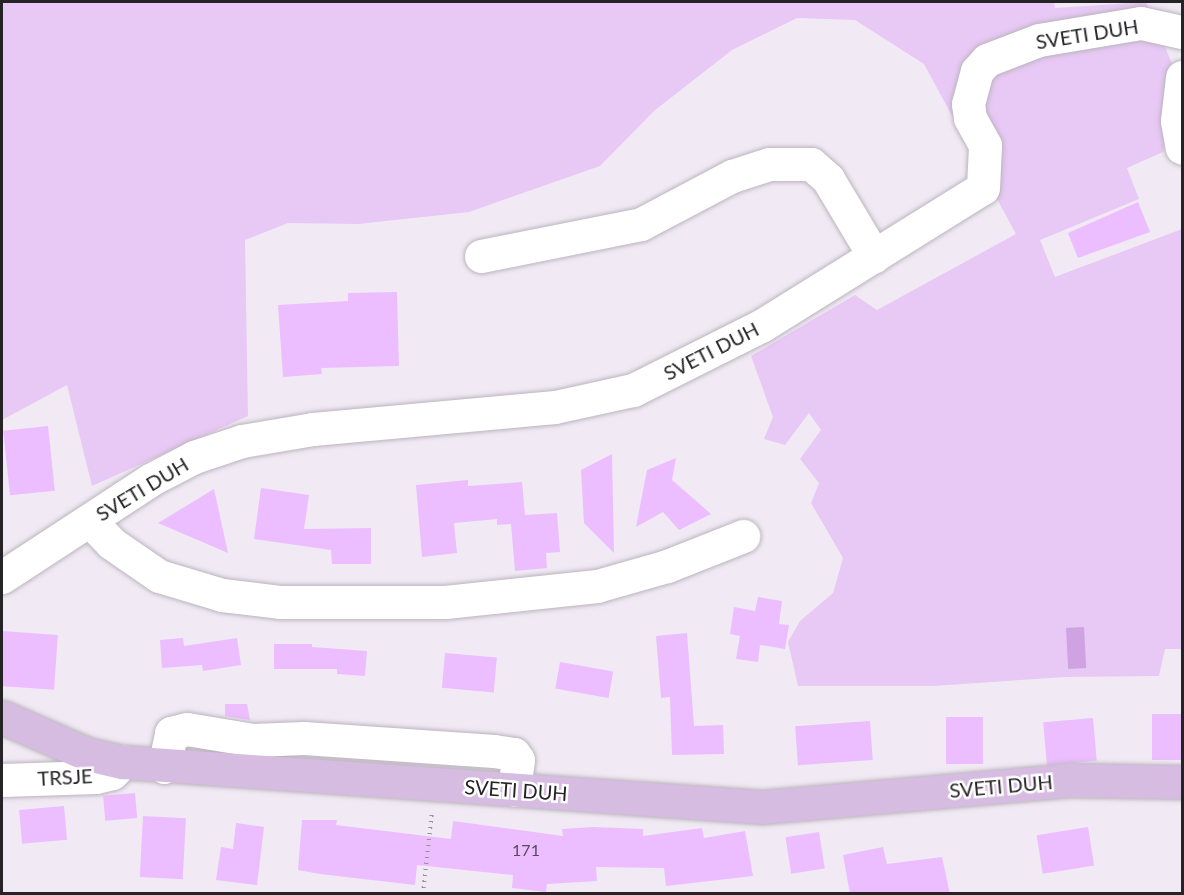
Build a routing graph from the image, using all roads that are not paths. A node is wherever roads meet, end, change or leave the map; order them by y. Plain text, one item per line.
1 (1182, 32) edge
2 (1182, 77) edge
3 (1182, 148) edge
4 (481, 256) dead end
5 (874, 256) junction
6 (90, 521) junction
7 (743, 536) dead end
8 (2, 577) edge
9 (2, 717) edge
10 (123, 762) junction
11 (2, 780) edge
12 (1182, 782) edge

1 - 5 street, SVETI DUH
2 - 3 street
4 - 5 street
5 - 6 street, SVETI DUH
6 - 7 street, SVETI DUH
6 - 8 street, SVETI DUH
9 - 10 main road, SVETI DUH
10 - 11 street, TRSJE
10 - 12 main road, SVETI DUH

